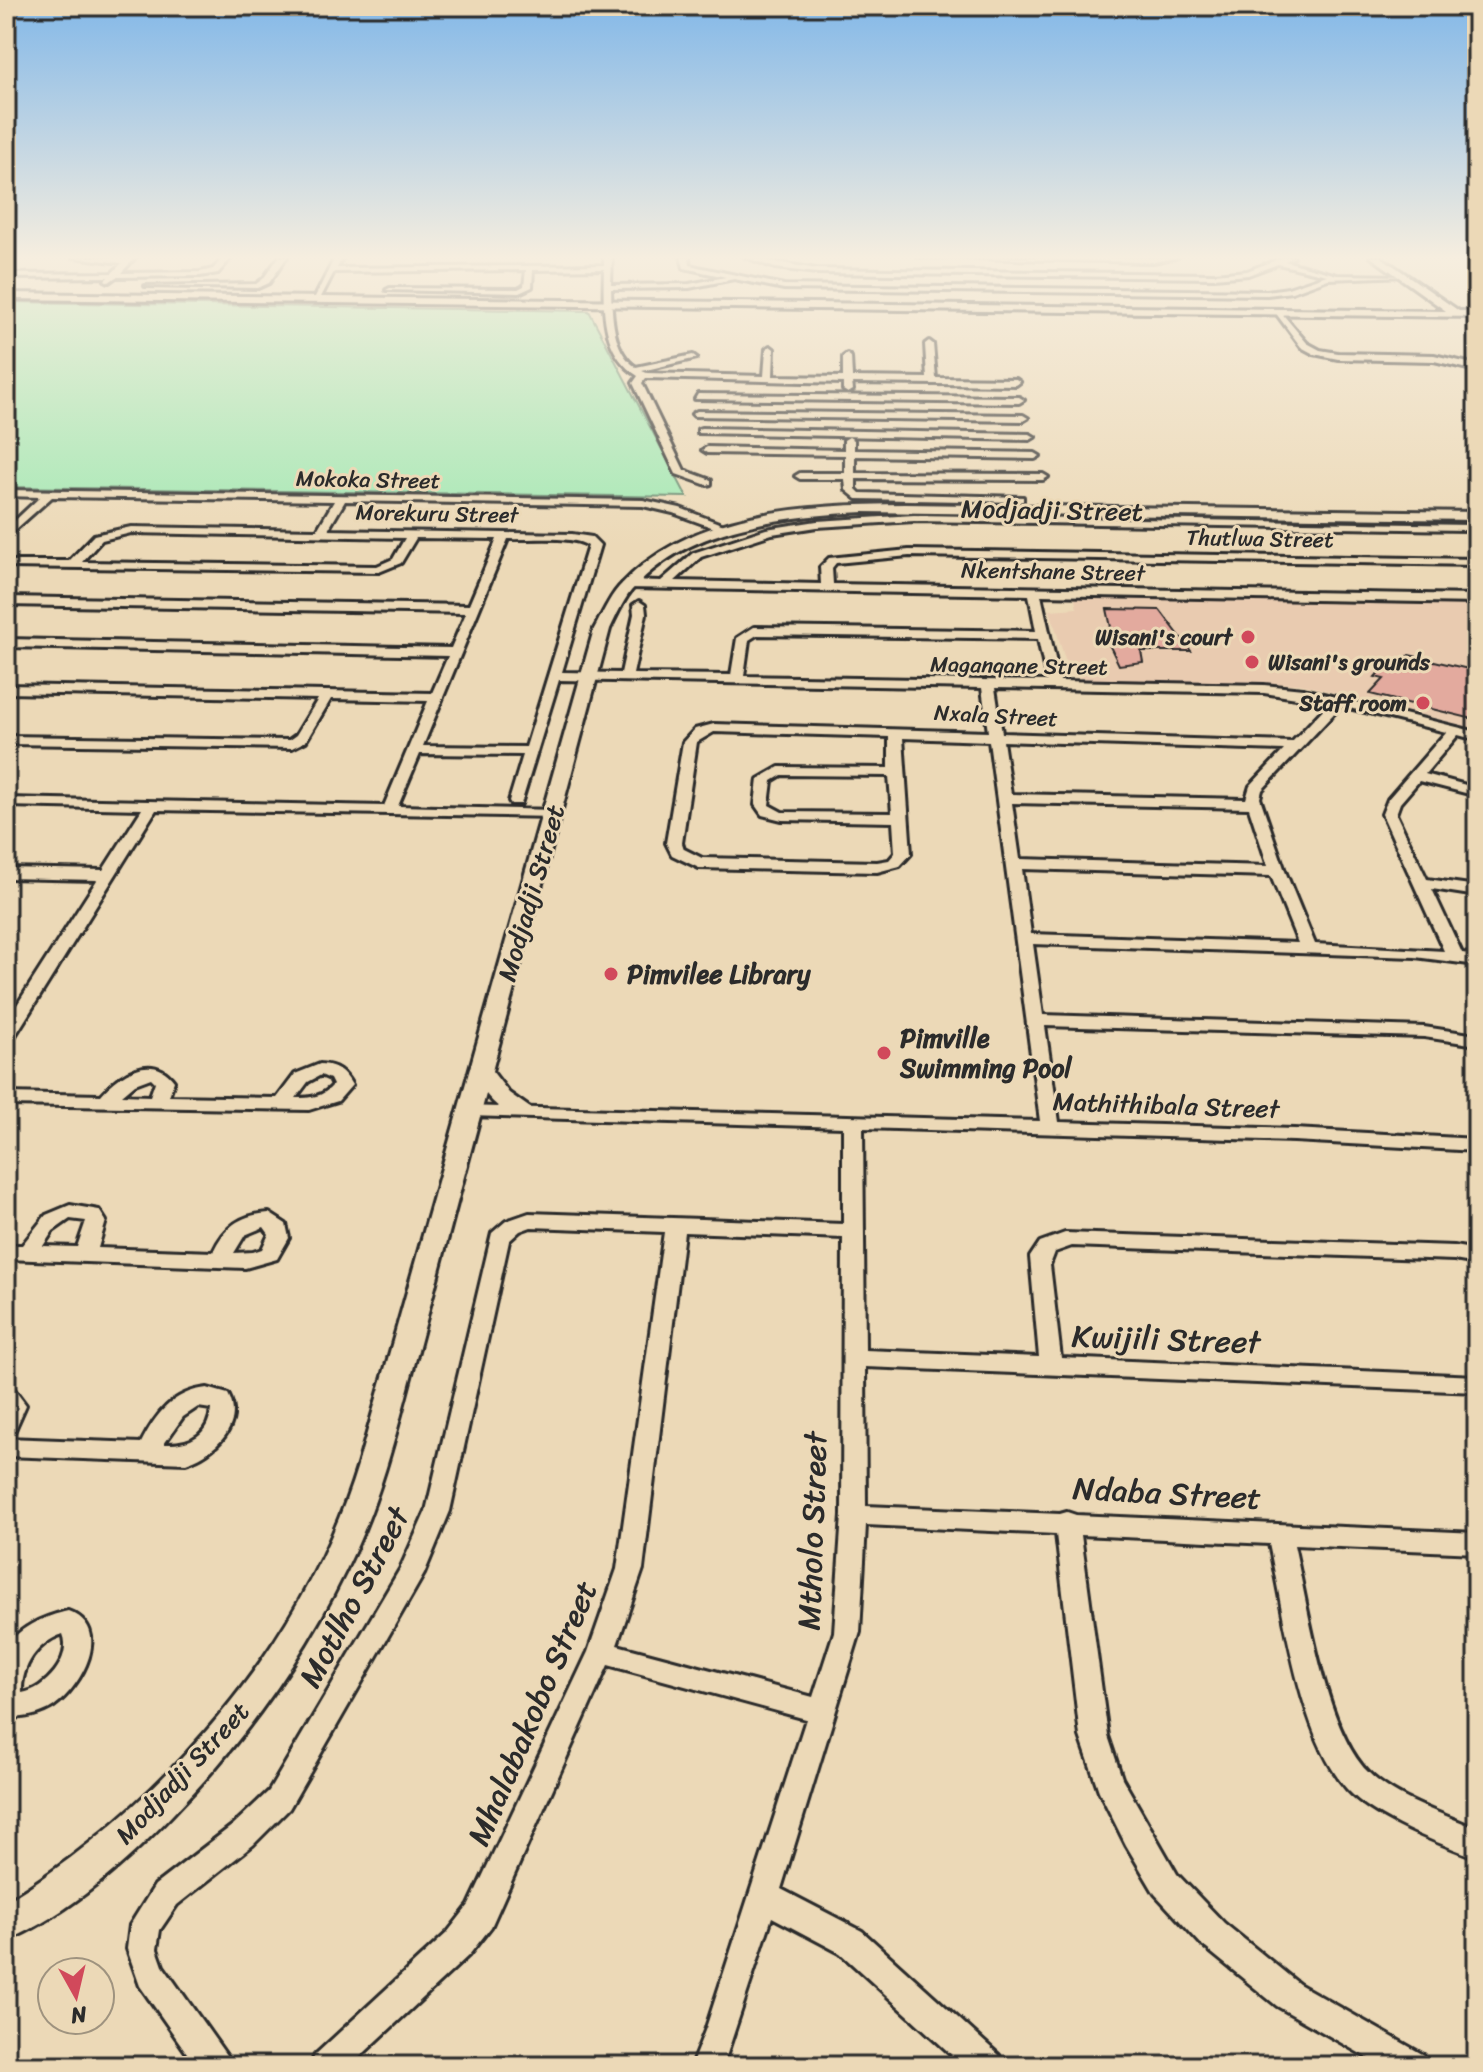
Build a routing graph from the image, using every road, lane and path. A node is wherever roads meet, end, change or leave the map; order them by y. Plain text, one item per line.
1 (624, 354) edge
2 (770, 354) edge
3 (930, 354) edge
4 (1338, 354) edge
5 (847, 357) dead end
6 (1477, 368) edge
7 (639, 372) junction
8 (679, 378) junction
9 (768, 379) junction
10 (848, 380) junction
11 (932, 381) junction
12 (1016, 382) dead end
13 (698, 397) dead end
14 (848, 398) junction
15 (1019, 400) dead end
16 (697, 414) dead end
17 (849, 416) junction
18 (1023, 418) dead end
19 (701, 431) dead end
20 (849, 434) junction
21 (1030, 437) dead end
22 (707, 450) dead end
23 (850, 452) junction
24 (1035, 456) dead end
25 (852, 475) junction
26 (800, 476) dead end
27 (1043, 477) dead end
28 (707, 482) dead end
29 (6, 493) edge
30 (49, 494) junction
31 (341, 499) junction
32 (1019, 499) dead end
33 (6, 513) edge
34 (28, 514) junction
35 (1454, 516) junction
36 (1477, 516) edge
37 (725, 529) junction
38 (321, 533) junction
39 (413, 534) junction
40 (6, 535) edge
41 (504, 536) junction
42 (1477, 562) edge
43 (6, 564) edge
44 (73, 564) junction
45 (628, 584) junction
46 (665, 584) junction
47 (827, 587) junction
48 (1034, 591) junction
49 (1477, 599) edge
50 (6, 601) edge
51 (639, 605) dead end
52 (473, 609) junction
53 (1043, 635) junction
54 (6, 643) edge
55 (454, 652) junction
56 (554, 676) junction
57 (589, 677) junction
58 (626, 678) junction
59 (737, 680) junction
60 (988, 684) junction
61 (1054, 685) junction
62 (6, 689) edge
63 (327, 695) junction
64 (436, 697) junction
65 (1339, 701) junction
66 (1455, 730) junction
67 (896, 732) junction
68 (997, 734) junction
69 (1477, 736) edge
70 (6, 740) edge
71 (1294, 746) junction
72 (415, 750) junction
73 (531, 751) junction
74 (896, 772) junction
75 (1418, 776) junction
76 (1477, 792) edge
77 (1006, 798) junction
78 (516, 801) dead end
79 (6, 802) edge
80 (1253, 804) junction
81 (152, 805) junction
82 (389, 811) junction
83 (553, 814) junction
84 (900, 818) junction
85 (1015, 864) junction
86 (1277, 871) junction
87 (6, 873) edge
88 (107, 875) junction
89 (1423, 883) junction
90 (1477, 891) edge
91 (1023, 939) junction
92 (1308, 948) junction
93 (1455, 956) junction
94 (1477, 960) edge
95 (1034, 1020) junction
96 (6, 1036) edge
97 (1477, 1040) edge
98 (480, 1070) junction
99 (6, 1099) edge
100 (107, 1100) junction
101 (158, 1101) junction
102 (284, 1104) dead end
103 (469, 1110) junction
104 (521, 1110) junction
105 (853, 1121) junction
106 (1050, 1127) junction
107 (1477, 1145) edge
108 (675, 1225) junction
109 (853, 1231) junction
110 (6, 1252) edge
111 (29, 1252) junction
112 (85, 1255) junction
113 (1477, 1257) edge
114 (221, 1259) dead end
115 (852, 1358) junction
116 (1051, 1366) junction
117 (1477, 1384) edge
118 (6, 1395) edge
119 (6, 1426) edge
120 (6, 1447) edge
121 (148, 1452) dead end
122 (854, 1515) junction
123 (1067, 1522) junction
124 (1279, 1533) junction
125 (1477, 1543) edge
126 (601, 1652) junction
127 (823, 1712) junction
128 (1477, 1844) edge
129 (763, 1896) junction
130 (6, 1923) edge
131 (215, 2066) edge
132 (326, 2066) edge
133 (707, 2066) edge
134 (988, 2066) edge
135 (1413, 2066) edge

1 - 7 street
2 - 9 street
3 - 11 street
4 - 6 street
5 - 10 street
7 - 8 street
7 - 8 street
7 - 28 street
8 - 9 street
9 - 10 street
10 - 11 street
10 - 14 street
11 - 12 street
13 - 14 street
14 - 15 street
14 - 17 street
16 - 17 street
17 - 18 street
17 - 20 street
19 - 20 street
20 - 21 street
20 - 23 street
22 - 23 street
23 - 24 street
23 - 25 street
25 - 26 street
25 - 27 street
25 - 32 street
29 - 30 street, Mokoka Street
30 - 31 street, Mokoka Street
30 - 34 street
31 - 37 street, Mokoka Street
31 - 38 street
33 - 34 street
34 - 40 street
35 - 36 street, Modjadji Street
35 - 37 street, Modjadji Street
35 - 46 street
37 - 45 street, Modjadji Street
38 - 39 street, Morekuru Street
38 - 44 street, Morekuru Street
39 - 41 street, Morekuru Street
39 - 44 street
41 - 52 street
41 - 56 street, Morekuru Street
42 - 47 street, Thutlwa Street
43 - 44 street
45 - 46 street, Nkentshane Street
45 - 57 street, Modjadji Street
46 - 47 street, Nkentshane Street
47 - 48 street, Nkentshane Street
48 - 49 street, Nkentshane Street
48 - 53 street
50 - 52 street
51 - 58 street
52 - 55 street
53 - 59 street
53 - 61 street
54 - 55 street
55 - 64 street
56 - 57 street, Maganqane Street
56 - 73 street, Morekuru Street
57 - 58 street, Maganqane Street
57 - 83 street, Modjadji Street
58 - 59 street, Maganqane Street
59 - 60 street, Maganqane Street
60 - 61 street, Maganqane Street
60 - 68 street
61 - 65 street, Maganqane Street
62 - 63 street
63 - 64 street
63 - 70 street
64 - 72 street
65 - 66 street, Maganqane Street
65 - 71 street
66 - 69 street, Maganqane Street
66 - 75 street
67 - 68 street, Nxala Street
67 - 74 street
67 - 84 street, Nxala Street
68 - 71 street, Nxala Street
68 - 77 street
71 - 80 street
72 - 73 street
72 - 82 street
73 - 78 street, Morekuru Street
74 - 84 street
74 - 84 street
75 - 76 street
75 - 89 street
77 - 80 street
77 - 85 street
79 - 81 street
80 - 86 street
81 - 82 street
81 - 88 street
82 - 83 street
83 - 98 street, Modjadji Street
85 - 86 street
85 - 91 street
86 - 92 street
87 - 88 street
88 - 96 street
89 - 90 street
89 - 93 street
91 - 92 street
91 - 95 street
92 - 93 street
93 - 94 street
95 - 97 street
95 - 106 street
98 - 103 street, Modjadji Street
98 - 104 street
99 - 100 street
100 - 101 street
100 - 101 street
101 - 102 street
103 - 104 street, Mathithibala Street
103 - 130 street, Modjadji Street
104 - 105 street, Mathithibala Street
105 - 106 street, Mathithibala Street
105 - 109 street, Mtholo Street
106 - 107 street, Mathithibala Street
108 - 109 street, Motlho Street
108 - 126 street, Mhalabakobo Street
108 - 131 street, Motlho Street
109 - 115 street, Mtholo Street
110 - 111 street
111 - 112 street
111 - 112 street
112 - 114 street
113 - 116 street
115 - 116 street, Kwijili Street
115 - 122 street, Mtholo Street
116 - 117 street, Kwijili Street
118 - 119 street
120 - 121 street
122 - 123 street, Ndaba Street
122 - 127 street, Mtholo Street
123 - 124 street, Ndaba Street
123 - 135 street
124 - 125 street, Ndaba Street
124 - 128 street
126 - 127 street
126 - 132 street, Mhalabakobo Street
127 - 129 street, Mtholo Street
129 - 133 street, Mtholo Street
129 - 134 street

